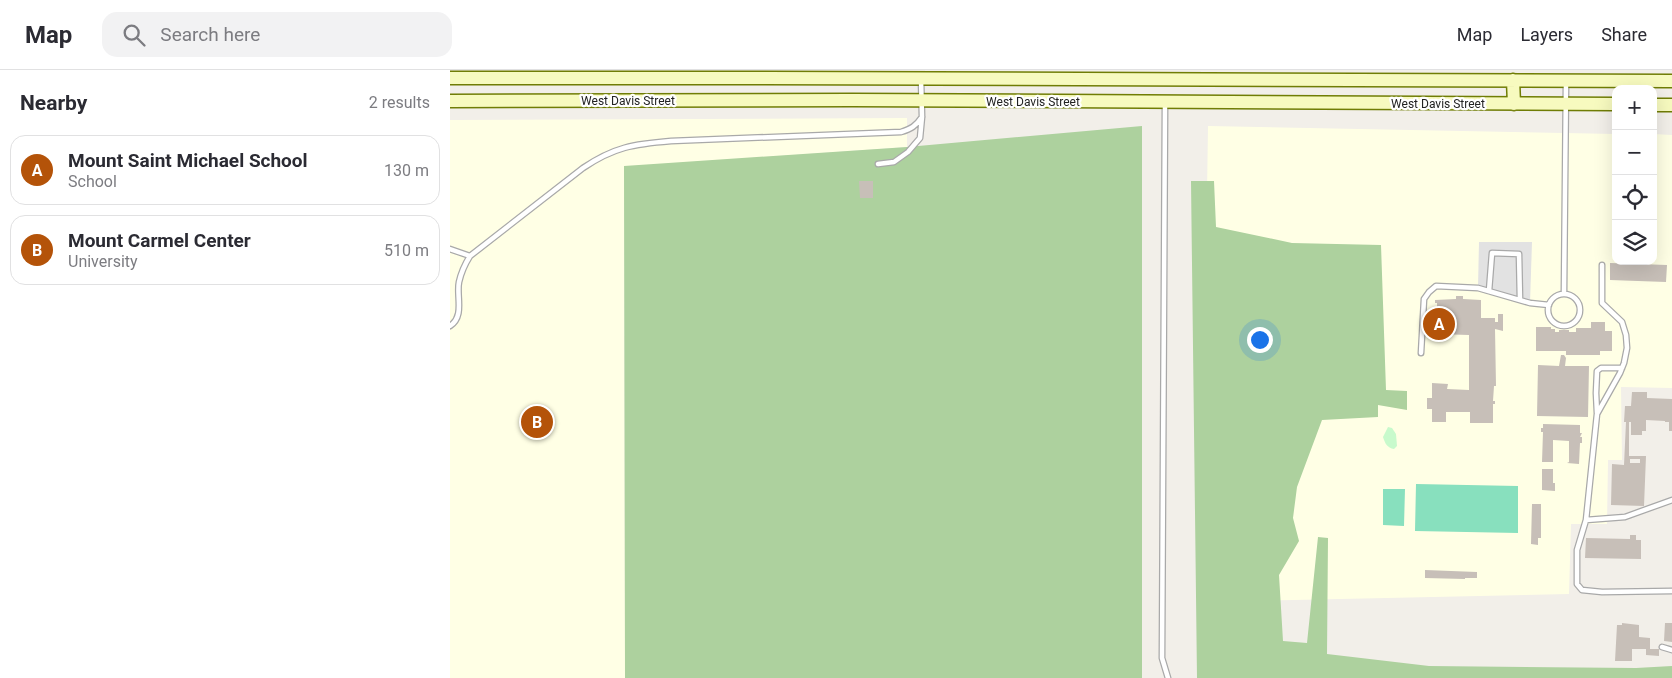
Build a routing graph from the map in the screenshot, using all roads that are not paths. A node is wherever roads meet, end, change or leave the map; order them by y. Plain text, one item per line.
1 (849, 74) edge
2 (1147, 74) edge
3 (1331, 75) edge
4 (1362, 75) edge
5 (450, 78) edge
6 (921, 78) junction
7 (1513, 80) junction
8 (1566, 80) junction
9 (1672, 81) edge
10 (450, 101) edge
11 (922, 101) junction
12 (1165, 102) junction
13 (1514, 104) junction
14 (1566, 104) junction
15 (1612, 104) edge
16 (1657, 105) edge
17 (1672, 105) edge
18 (922, 117) junction
19 (878, 164) dead end
20 (450, 249) edge
21 (470, 256) junction
22 (1602, 265) dead end
23 (1489, 291) junction
24 (1564, 293) junction
25 (1520, 300) junction
26 (1549, 305) junction
27 (450, 326) edge
28 (1421, 353) dead end
29 (1622, 368) junction
30 (1598, 414) junction
31 (1672, 500) edge
32 (1586, 520) junction
33 (1672, 591) edge
34 (1662, 647) dead end
35 (1672, 650) edge
36 (1168, 678) edge

1 - 5 main road, West Davis Street
1 - 6 main road, West Davis Street
2 - 3 main road, West Davis Street
2 - 6 main road, West Davis Street
3 - 4 main road, West Davis Street
4 - 7 main road, West Davis Street
6 - 11 lane
7 - 8 main road, West Davis Street
7 - 13 main road
8 - 9 main road, West Davis Street
8 - 14 lane
10 - 11 main road, West Davis Street
11 - 12 main road, West Davis Street
11 - 18 lane
12 - 13 main road, West Davis Street
12 - 36 lane
13 - 14 main road, West Davis Street
14 - 15 main road, West Davis Street
14 - 24 lane
16 - 17 main road
18 - 19 lane
18 - 21 lane
20 - 21 lane
21 - 27 lane
22 - 29 lane
23 - 25 lane
23 - 25 lane
23 - 28 lane
24 - 26 lane
24 - 26 lane
25 - 26 lane
29 - 30 lane
29 - 30 lane
30 - 32 lane
31 - 32 lane
32 - 33 lane
34 - 35 lane

